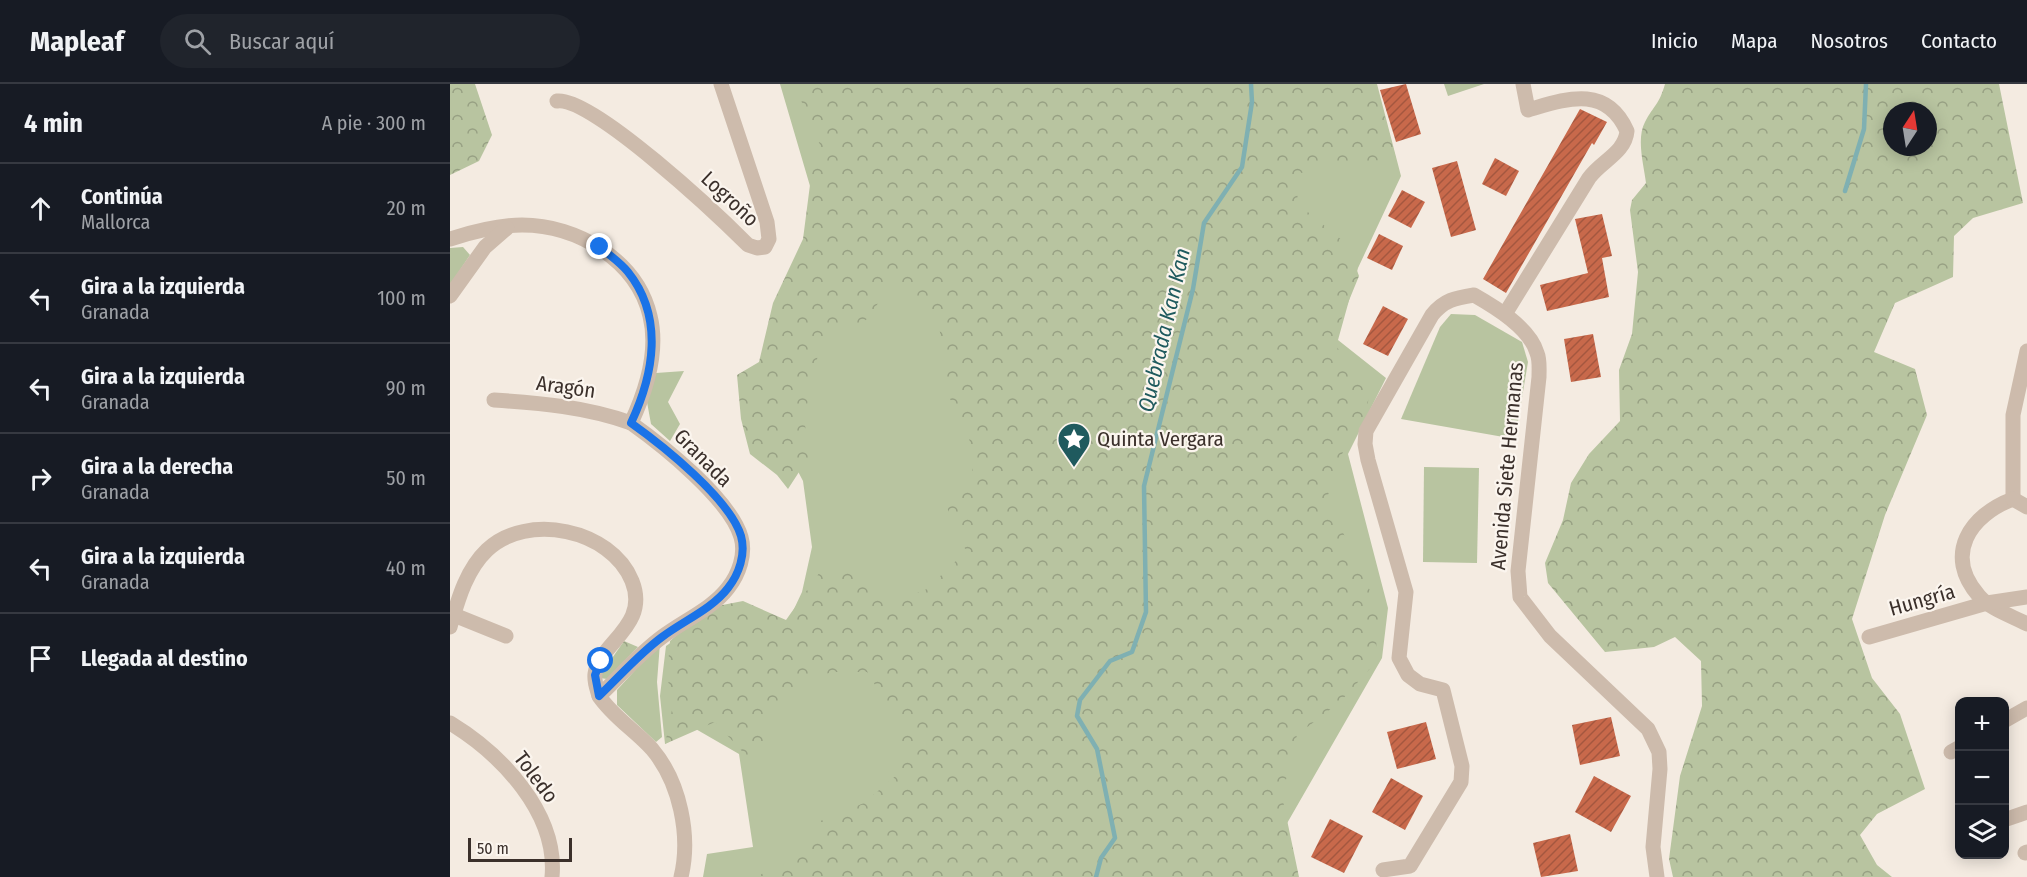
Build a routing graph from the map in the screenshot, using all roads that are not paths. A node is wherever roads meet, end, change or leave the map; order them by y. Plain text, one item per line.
1 (721, 84) edge
2 (1523, 84) edge
3 (557, 101) dead end
4 (507, 228) junction
5 (453, 238) edge
6 (479, 255) junction
7 (450, 296) edge
8 (1505, 314) junction
9 (2027, 351) edge
10 (494, 400) dead end
11 (631, 423) junction
12 (2013, 499) junction
13 (2027, 507) edge
14 (2027, 597) edge
15 (1987, 603) junction
16 (452, 621) edge
17 (2027, 624) edge
18 (506, 636) dead end
19 (1869, 637) dead end
20 (599, 696) junction
21 (2027, 708) edge
22 (2009, 718) edge
23 (450, 723) edge
24 (2027, 812) edge
25 (2009, 818) edge
26 (1383, 870) dead end
27 (552, 877) edge
28 (681, 877) edge
29 (1657, 877) edge

1 - 3 street, Logroño
2 - 8 street
4 - 5 street
4 - 6 street
4 - 11 street
5 - 6 street
6 - 7 street
8 - 26 street, Avenida Siete Hermanas
8 - 29 street, Avenida Siete Hermanas
9 - 12 street
10 - 11 street, Aragón
11 - 20 street, Granada
12 - 13 street
12 - 15 street
14 - 15 street, Hungría
15 - 17 street
15 - 19 street, Hungría
16 - 18 street
16 - 20 street
20 - 28 street
21 - 22 street
23 - 27 street, Toledo
24 - 25 street

